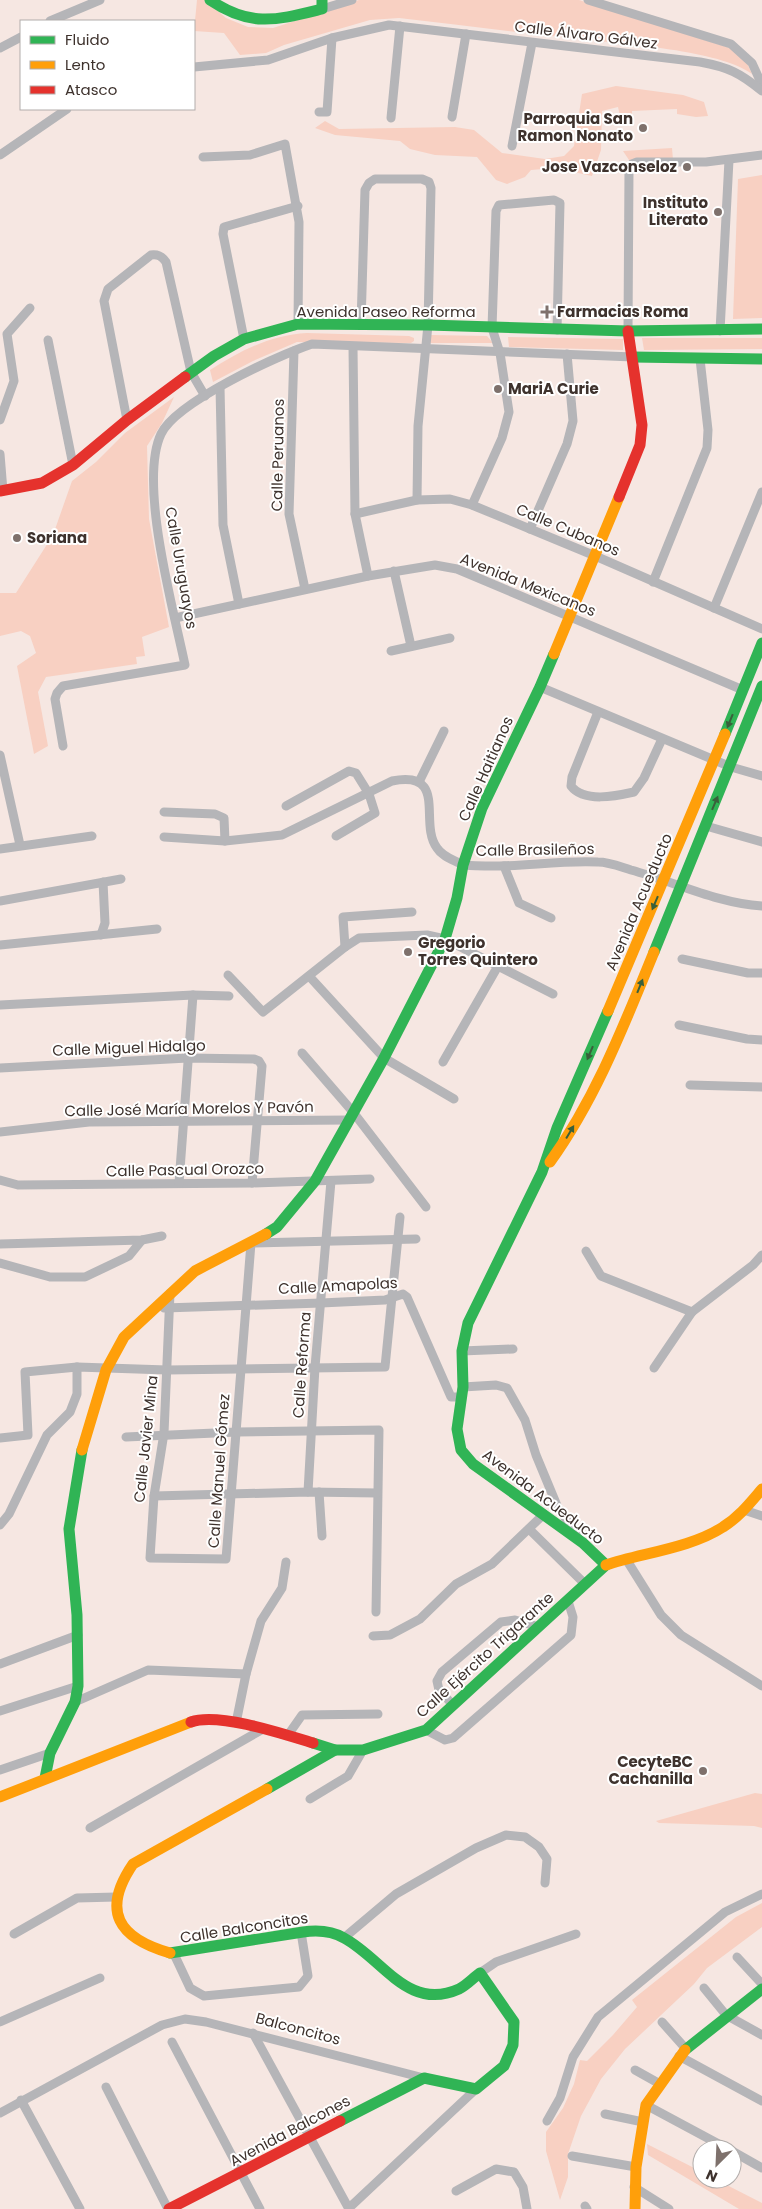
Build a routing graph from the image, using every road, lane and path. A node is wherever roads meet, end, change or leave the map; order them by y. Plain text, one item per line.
1 (100, 0) edge
2 (210, 0) edge
3 (352, 0) edge
4 (588, 0) edge
5 (322, 4) edge
6 (52, 20) edge
7 (400, 26) junction
8 (466, 34) junction
9 (20, 38) edge
10 (332, 38) junction
11 (532, 43) junction
12 (0, 48) edge
13 (195, 67) edge
14 (762, 85) edge
15 (762, 91) edge
16 (65, 110) edge
17 (320, 112) dead end
18 (452, 117) dead end
19 (391, 118) dead end
20 (512, 146) dead end
21 (0, 155) edge
22 (762, 155) edge
23 (203, 157) dead end
24 (729, 160) junction
25 (298, 206) junction
26 (30, 308) dead end
27 (298, 324) junction
28 (360, 324) junction
29 (428, 325) junction
30 (492, 328) junction
31 (762, 329) edge
32 (557, 330) junction
33 (628, 331) junction
34 (720, 331) junction
35 (244, 338) junction
36 (48, 340) dead end
37 (353, 347) junction
38 (425, 348) junction
39 (294, 350) junction
40 (500, 353) junction
41 (568, 354) junction
42 (633, 357) junction
43 (762, 359) edge
44 (700, 360) junction
45 (192, 372) junction
46 (220, 387) junction
47 (205, 396) junction
48 (0, 420) edge
49 (127, 420) junction
50 (0, 454) edge
51 (73, 465) junction
52 (2, 491) edge
53 (762, 492) edge
54 (417, 500) junction
55 (472, 505) junction
56 (356, 514) junction
57 (530, 529) junction
58 (594, 555) junction
59 (394, 572) junction
60 (368, 576) junction
61 (653, 582) junction
62 (305, 589) junction
63 (238, 604) junction
64 (714, 608) junction
65 (569, 615) junction
66 (176, 618) junction
67 (762, 629) edge
68 (450, 638) dead end
69 (762, 643) edge
70 (411, 646) junction
71 (392, 651) dead end
72 (540, 687) junction
73 (743, 690) junction
74 (761, 694) edge
75 (598, 712) junction
76 (444, 731) dead end
77 (662, 739) junction
78 (63, 746) dead end
79 (0, 754) edge
80 (714, 761) junction
81 (730, 767) junction
82 (2, 773) edge
83 (762, 776) edge
84 (419, 782) junction
85 (369, 794) junction
86 (286, 806) dead end
87 (164, 812) dead end
88 (706, 826) junction
89 (92, 836) dead end
90 (336, 836) dead end
91 (164, 837) dead end
92 (225, 841) junction
93 (762, 842) edge
94 (20, 845) junction
95 (0, 849) edge
96 (463, 865) junction
97 (504, 866) junction
98 (121, 879) dead end
99 (665, 880) junction
100 (103, 882) junction
101 (681, 886) junction
102 (0, 901) edge
103 (762, 906) edge
104 (412, 912) dead end
105 (551, 918) dead end
106 (157, 929) dead end
107 (101, 935) junction
108 (446, 939) junction
109 (0, 946) edge
110 (345, 947) junction
111 (682, 959) dead end
112 (498, 966) junction
113 (762, 973) edge
114 (228, 975) dead end
115 (309, 976) junction
116 (553, 994) dead end
117 (193, 995) junction
118 (229, 996) dead end
119 (0, 1005) edge
120 (679, 1024) dead end
121 (762, 1040) edge
122 (302, 1053) dead end
123 (188, 1058) junction
124 (384, 1058) junction
125 (443, 1062) dead end
126 (0, 1068) edge
127 (690, 1085) dead end
128 (762, 1087) edge
129 (454, 1099) dead end
130 (351, 1116) junction
131 (258, 1120) junction
132 (184, 1121) junction
133 (0, 1132) edge
134 (542, 1172) junction
135 (370, 1179) dead end
136 (0, 1180) edge
137 (315, 1181) junction
138 (331, 1181) junction
139 (252, 1183) junction
140 (179, 1184) junction
141 (426, 1207) dead end
142 (400, 1217) dead end
143 (162, 1236) dead end
144 (416, 1239) dead end
145 (142, 1240) junction
146 (398, 1240) junction
147 (326, 1242) junction
148 (251, 1243) junction
149 (0, 1244) edge
150 (586, 1251) dead end
151 (762, 1255) edge
152 (0, 1263) edge
153 (170, 1293) junction
154 (392, 1297) junction
155 (321, 1303) junction
156 (247, 1304) junction
157 (170, 1307) junction
158 (152, 1309) junction
159 (692, 1312) junction
160 (513, 1349) dead end
161 (462, 1351) junction
162 (77, 1367) junction
163 (315, 1367) junction
164 (654, 1368) dead end
165 (240, 1369) junction
166 (106, 1370) junction
167 (167, 1370) junction
168 (462, 1392) junction
169 (311, 1431) junction
170 (237, 1432) junction
171 (164, 1434) junction
172 (126, 1437) dead end
173 (0, 1438) edge
174 (762, 1489) edge
175 (308, 1492) junction
176 (319, 1492) junction
177 (377, 1493) junction
178 (230, 1495) junction
179 (154, 1496) junction
180 (744, 1510) junction
181 (544, 1514) junction
182 (762, 1516) edge
183 (0, 1525) edge
184 (529, 1529) junction
185 (322, 1536) dead end
186 (583, 1543) junction
187 (150, 1558) joint
188 (626, 1559) junction
189 (286, 1562) dead end
190 (606, 1565) junction
191 (585, 1584) junction
192 (568, 1601) junction
193 (376, 1612) dead end
194 (539, 1627) junction
195 (78, 1635) junction
196 (372, 1636) dead end
197 (0, 1664) edge
198 (246, 1674) junction
199 (78, 1686) junction
200 (762, 1686) edge
201 (75, 1702) junction
202 (454, 1705) junction
203 (0, 1711) edge
204 (378, 1714) dead end
205 (236, 1723) junction
206 (263, 1730) junction
207 (426, 1730) junction
208 (288, 1735) junction
209 (335, 1750) junction
210 (363, 1750) junction
211 (50, 1753) junction
212 (0, 1770) edge
213 (45, 1778) junction
214 (0, 1797) edge
215 (310, 1799) dead end
216 (90, 1828) dead end
217 (545, 1884) dead end
218 (762, 1894) edge
219 (116, 1897) junction
220 (301, 1932) junction
221 (14, 1934) dead end
222 (576, 1934) dead end
223 (345, 1937) junction
224 (174, 1954) junction
225 (737, 1957) dead end
226 (480, 1973) junction
227 (100, 1978) dead end
228 (762, 1984) edge
229 (704, 1988) dead end
230 (762, 1989) edge
231 (726, 2015) junction
232 (0, 2022) edge
233 (662, 2022) dead end
234 (253, 2033) junction
235 (762, 2034) edge
236 (172, 2042) dead end
237 (683, 2052) junction
238 (636, 2070) dead end
239 (424, 2078) junction
240 (660, 2084) junction
241 (106, 2087) dead end
242 (476, 2089) junction
243 (21, 2100) junction
244 (762, 2100) edge
245 (646, 2105) junction
246 (0, 2113) edge
247 (605, 2114) dead end
248 (547, 2122) dead end
249 (642, 2122) junction
250 (309, 2136) junction
251 (709, 2139) edge
252 (572, 2156) dead end
253 (742, 2157) edge
254 (636, 2167) junction
255 (762, 2168) edge
256 (240, 2174) junction
257 (634, 2187) junction
258 (456, 2192) dead end
259 (80, 2209) edge
260 (169, 2209) edge
261 (260, 2209) edge
262 (349, 2209) edge
263 (527, 2209) edge
264 (635, 2209) edge
265 (669, 2209) edge

1 - 6 street
2 - 5 street
3 - 5 street
4 - 14 street
7 - 8 street, Calle Álvaro Gálvez
7 - 10 street, Calle Álvaro Gálvez
7 - 19 street
8 - 11 street, Calle Álvaro Gálvez
8 - 18 street
9 - 12 street
10 - 13 street, Calle Álvaro Gálvez
10 - 17 street
11 - 15 street, Calle Álvaro Gálvez
11 - 20 street
16 - 21 street
22 - 24 street
23 - 25 street
24 - 33 street
24 - 34 street
25 - 27 street
25 - 35 street
26 - 48 street
27 - 28 street, Avenida Paseo Reforma
27 - 35 street, Avenida Paseo Reforma
28 - 29 street, Avenida Paseo Reforma
28 - 29 street
29 - 30 street, Avenida Paseo Reforma
29 - 38 street
30 - 32 street, Avenida Paseo Reforma
30 - 32 street
30 - 40 street
31 - 34 street, Avenida Paseo Reforma
32 - 33 street, Avenida Paseo Reforma
33 - 34 street, Avenida Paseo Reforma
33 - 42 street, Calle Haitianos
35 - 45 street, Avenida Paseo Reforma
36 - 51 street
37 - 38 street
37 - 39 street
37 - 56 street
38 - 40 street
38 - 54 street
39 - 46 street
39 - 62 street, Calle Peruanos
40 - 41 street
40 - 55 street
41 - 42 street
41 - 57 street
42 - 44 street
42 - 58 street, Calle Haitianos
43 - 44 street
44 - 61 street
45 - 47 street
45 - 49 street, Avenida Paseo Reforma
45 - 49 street
46 - 47 street
46 - 63 street
47 - 66 street, Calle Uruguayos
49 - 51 street, Avenida Paseo Reforma
50 - 52 street
51 - 52 street, Avenida Paseo Reforma
53 - 64 street
54 - 55 street, Calle Cubanos
54 - 56 street, Calle Cubanos
55 - 57 street, Calle Cubanos
56 - 60 street
57 - 58 street, Calle Cubanos
58 - 61 street, Calle Cubanos
58 - 65 street, Calle Haitianos
59 - 60 street, Avenida Mexicanos
59 - 65 street, Avenida Mexicanos
59 - 70 street
60 - 62 street, Avenida Mexicanos
61 - 64 street, Calle Cubanos
62 - 63 street, Avenida Mexicanos
63 - 66 street, Avenida Mexicanos
64 - 67 street, Calle Cubanos
65 - 72 street, Calle Haitianos
65 - 73 street, Avenida Mexicanos
66 - 78 street, Calle Uruguayos
68 - 70 street
69 - 73 street, Avenida Acueducto
70 - 71 street
72 - 75 street
72 - 96 street, Calle Haitianos
73 -> 80 street, Avenida Acueducto
74 - 81 street, Avenida Acueducto
75 - 77 street
75 - 77 street
76 - 84 street
77 - 80 street
79 - 82 street
80 - 81 street
80 - 99 street, Avenida Acueducto
81 - 83 street
88 -> 81 street, Avenida Acueducto
82 - 94 street
84 - 85 street
84 - 96 street, Calle Brasileños
85 - 86 street
85 - 90 street
85 - 92 street
87 - 92 street
88 - 93 street
88 - 101 street, Avenida Acueducto
89 - 94 street
91 - 92 street
94 - 95 street
96 - 97 street, Calle Brasileños
96 - 108 street, Calle Haitianos
97 - 99 street, Calle Brasileños
97 - 105 street
98 - 100 street
99 - 101 street, Calle Brasileños
99 -> 134 street, Avenida Acueducto
100 - 102 street
100 - 107 street
101 - 103 street, Calle Brasileños
134 -> 101 street, Avenida Acueducto
104 - 110 street
106 - 107 street
107 - 109 street
108 - 110 street
108 - 112 street
108 - 124 street, Calle Haitianos
110 - 115 street
111 - 113 street
112 - 116 street
112 - 125 street
114 - 115 street
115 - 124 street
117 - 118 street
117 - 119 street
117 - 123 street
120 - 121 street
122 - 130 street
123 - 126 street, Calle Miguel Hidalgo
123 - 131 street, Calle Miguel Hidalgo
123 - 132 street
124 - 129 street
124 - 130 street, Calle Haitianos
127 - 128 street
130 - 131 street, Calle José María Morelos Y Pavón
130 - 137 street, Calle Haitianos
130 - 141 street
131 - 132 street, Calle José María Morelos Y Pavón
131 - 139 street
132 - 133 street, Calle José María Morelos Y Pavón
132 - 140 street
134 - 161 street, Avenida Acueducto
135 - 138 street, Calle Pascual Orozco
136 - 140 street, Calle Pascual Orozco
137 - 138 street, Calle Pascual Orozco
137 - 139 street, Calle Pascual Orozco
137 - 148 street, Calle Haitianos
138 - 147 street, Calle Reforma
139 - 140 street, Calle Pascual Orozco
142 - 146 street
143 - 145 street
144 - 146 street
145 - 149 street
145 - 152 street
146 - 147 street
146 - 154 street
147 - 148 street
147 - 155 street, Calle Reforma
148 - 153 street, Calle Haitianos
148 - 156 street, Calle Manuel Gómez
150 - 159 street
151 - 159 street
153 - 157 street, Calle Javier Mina
153 - 158 street, Calle Haitianos
154 - 155 street, Calle Amapolas
154 - 163 street
154 - 168 street, Calle Amapolas
155 - 156 street, Calle Amapolas
155 - 163 street, Calle Reforma
156 - 157 street, Calle Amapolas
156 - 165 street, Calle Manuel Gómez
157 - 158 street, Calle Amapolas
157 - 167 street, Calle Javier Mina
158 - 166 street, Calle Haitianos
159 - 164 street
160 - 161 street
161 - 168 street, Avenida Acueducto
162 - 166 street
162 - 173 street
162 - 183 street
163 - 165 street
163 - 169 street, Calle Reforma
165 - 167 street
165 - 170 street, Calle Manuel Gómez
166 - 167 street
166 - 195 street, Calle Haitianos
167 - 171 street, Calle Javier Mina
168 - 181 street, Avenida Acueducto
168 - 186 street
169 - 170 street
169 - 175 street, Calle Reforma
169 - 177 street
170 - 171 street
170 - 178 street, Calle Manuel Gómez
171 - 172 street
171 - 179 street, Calle Javier Mina
174 - 180 street
175 - 176 street
175 - 178 street
176 - 177 street
176 - 185 street
177 - 193 street
178 - 179 street
178 - 187 street, Calle Manuel Gómez
179 - 187 street, Calle Javier Mina
180 - 182 street
180 - 188 street
181 - 184 street
181 - 186 street, Avenida Acueducto
184 - 191 street
184 - 196 street
186 - 190 street, Avenida Acueducto
188 - 190 street
188 - 200 street
189 - 198 street
190 - 191 street, Calle Ejército Trigarante
191 - 192 street, Calle Ejército Trigarante
192 - 194 street, Calle Ejército Trigarante
192 - 207 street
194 - 202 street, Calle Ejército Trigarante
194 - 202 street
195 - 197 street
195 - 199 street, Calle Haitianos
198 - 201 street
198 - 205 street
199 - 201 street, Calle Haitianos
199 - 203 street
201 - 211 street, Calle Haitianos
202 - 207 street, Calle Ejército Trigarante
204 - 208 street
205 - 206 street, Calle Ejército Trigarante
205 - 213 street, Calle Ejército Trigarante
206 - 208 street, Calle Ejército Trigarante
206 - 216 street
207 - 210 street, Calle Ejército Trigarante
208 - 209 street, Calle Ejército Trigarante
209 - 210 street, Calle Ejército Trigarante
209 - 219 street, Calle Balconcitos
210 - 215 street
211 - 212 street
211 - 213 street, Calle Haitianos
213 - 214 street, Calle Ejército Trigarante
217 - 223 street
218 - 248 street
219 - 221 street
219 - 224 street, Calle Balconcitos
220 - 223 street, Calle Balconcitos
220 - 224 street, Calle Balconcitos
220 - 224 street
222 - 226 street
223 - 226 street, Calle Balconcitos
225 - 228 street
226 - 242 street
227 - 232 street
229 - 231 street
230 - 231 street
231 - 235 street
231 - 237 street
233 - 237 street
234 - 239 street, Balconcitos
234 - 243 street, Balconcitos
234 - 250 street
236 - 256 street
237 - 240 street
237 - 244 street
238 - 240 street
239 - 242 street
239 - 250 street, Avenida Balcones
240 - 245 street
241 - 260 street
242 - 262 street
243 - 246 street, Balconcitos
243 - 259 street
245 - 249 street
245 - 251 street
247 - 249 street
249 - 254 street
250 - 256 street, Avenida Balcones
250 - 262 street
252 - 254 street
253 - 255 street
254 - 257 street
256 - 260 street, Avenida Balcones
256 - 261 street
257 - 264 street
257 - 265 street
258 - 263 street

